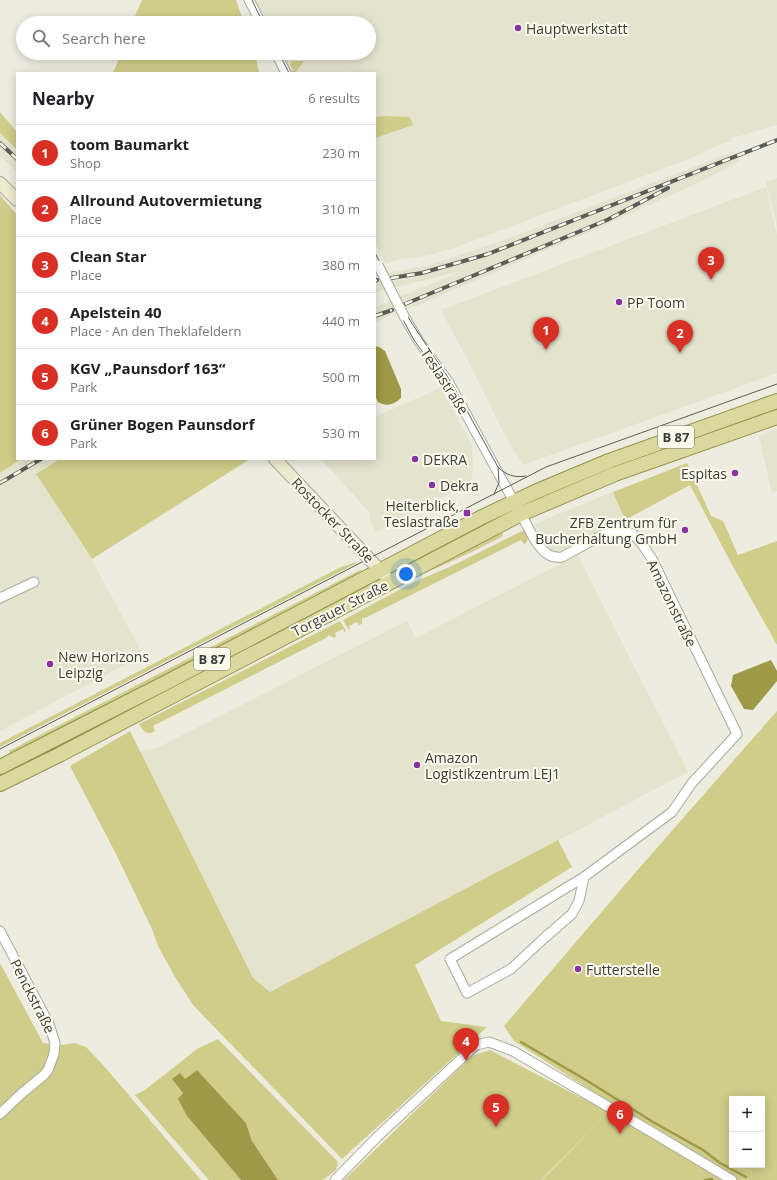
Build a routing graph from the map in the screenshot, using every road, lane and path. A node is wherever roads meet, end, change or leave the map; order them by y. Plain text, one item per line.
1 (249, 0) edge
2 (257, 16) edge
3 (280, 60) edge
4 (286, 72) edge
5 (0, 183) edge
6 (16, 199) edge
7 (376, 262) edge
8 (777, 401) edge
9 (777, 417) edge
10 (275, 460) edge
11 (514, 502) junction
12 (521, 514) junction
13 (381, 570) junction
14 (34, 582) dead end
15 (392, 582) junction
16 (0, 598) edge
17 (0, 767) edge
18 (0, 784) edge
19 (584, 877) junction
20 (0, 931) edge
21 (0, 1114) edge
22 (335, 1180) edge
23 (732, 1180) edge

1 - 2 street
3 - 4 street
5 - 6 main road
7 - 11 street, Teslastraße, bridge
8 - 11 main road, Torgauer Straße / B 87
9 - 12 main road, Torgauer Straße / B 87
10 - 13 main road, Rostocker Straße
11 - 12 street, Amazonstraße
11 - 13 main road, Torgauer Straße / B 87
12 - 15 main road, Torgauer Straße / B 87
12 - 19 street, Amazonstraße
13 - 15 main road, Rostocker Straße
13 - 17 main road, Torgauer Straße / B 87
14 - 16 street
15 - 18 main road, Torgauer Straße / B 87
19 - 19 street
20 - 21 street, Penckstraße
22 - 23 street

